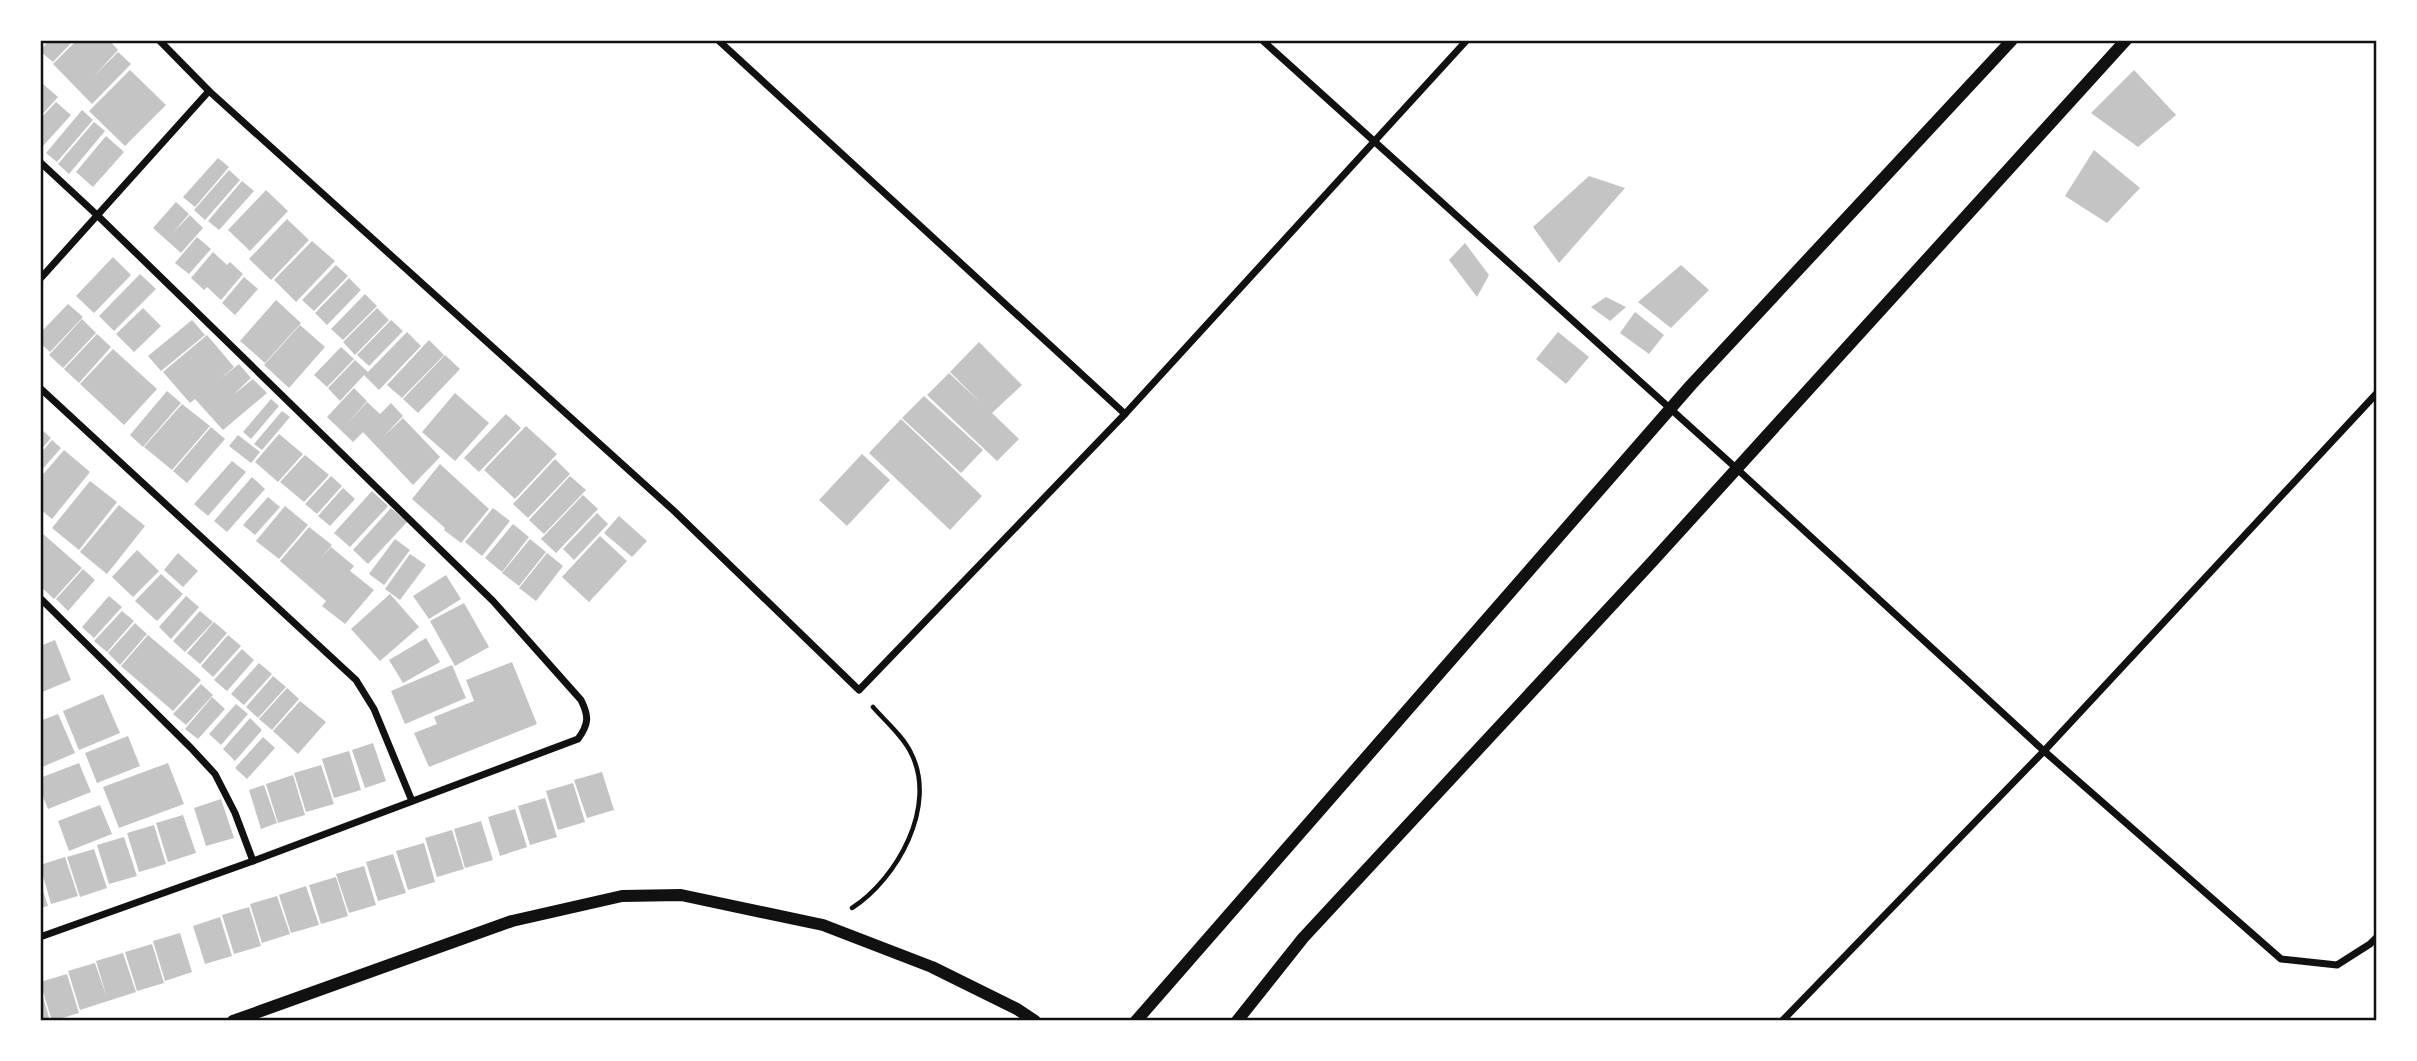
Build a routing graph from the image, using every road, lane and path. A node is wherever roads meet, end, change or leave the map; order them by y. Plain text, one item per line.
1 (159, 40) edge
2 (718, 40) edge
3 (1262, 40) edge
4 (1467, 40) edge
5 (2012, 40) edge
6 (2126, 40) edge
7 (209, 90) junction
8 (1374, 144) junction
9 (40, 162) edge
10 (97, 215) junction
11 (40, 279) edge
12 (40, 388) edge
13 (2377, 393) edge
14 (1670, 409) junction
15 (1125, 414) junction
16 (1736, 468) junction
17 (40, 598) edge
18 (859, 690) junction
19 (2044, 751) junction
20 (412, 801) junction
21 (253, 861) junction
22 (823, 925) junction
23 (40, 937) edge
24 (2377, 937) edge
25 (233, 1021) edge
26 (1035, 1021) edge
27 (1136, 1021) edge
28 (1237, 1021) edge
29 (1782, 1021) edge

1 - 7 street
2 - 15 street
3 - 8 street
4 - 8 street
5 - 14 street
6 - 16 street
7 - 10 street
7 - 18 street
8 - 14 street
8 - 15 street
9 - 10 street
10 - 11 street
10 - 20 street
12 - 20 street
13 - 19 street
14 - 16 street
14 - 27 street
15 - 18 street
16 - 19 street
16 - 28 street
17 - 21 street
18 - 22 path
19 - 24 street
19 - 29 street
20 - 21 street
21 - 23 street
22 - 25 street
22 - 26 street

